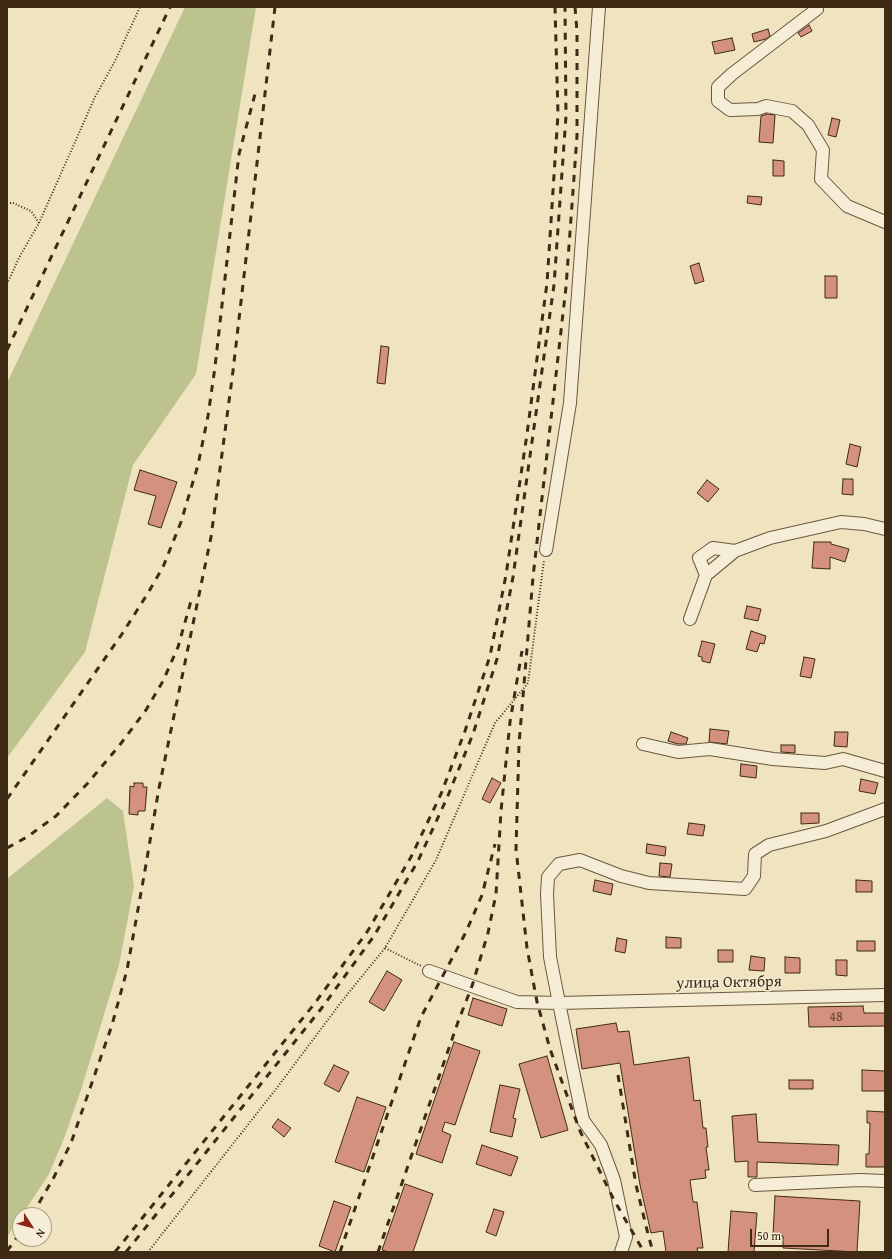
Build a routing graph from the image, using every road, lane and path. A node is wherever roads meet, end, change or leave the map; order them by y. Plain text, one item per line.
1 (140, 7) edge
2 (599, 7) edge
3 (816, 7) edge
4 (7, 203) edge
5 (885, 222) edge
6 (39, 223) junction
7 (7, 284) edge
8 (885, 529) edge
9 (546, 550) joint
10 (735, 551) junction
11 (706, 575) junction
12 (690, 618) dead end
13 (643, 744) dead end
14 (885, 771) edge
15 (885, 809) edge
16 (385, 948) junction
17 (429, 971) joint
18 (885, 995) edge
19 (559, 1003) junction
20 (885, 1181) edge
21 (755, 1185) dead end
22 (148, 1252) edge
23 (621, 1252) edge

1 - 6 path
2 - 9 street
3 - 5 street
4 - 6 path
6 - 7 path
8 - 10 street
9 - 16 path
10 - 11 street
10 - 11 street
11 - 12 street
13 - 14 street
15 - 19 street
16 - 17 path
16 - 22 path
17 - 19 street, улица Октября
18 - 19 street, улица Октября
19 - 23 street
20 - 21 street

